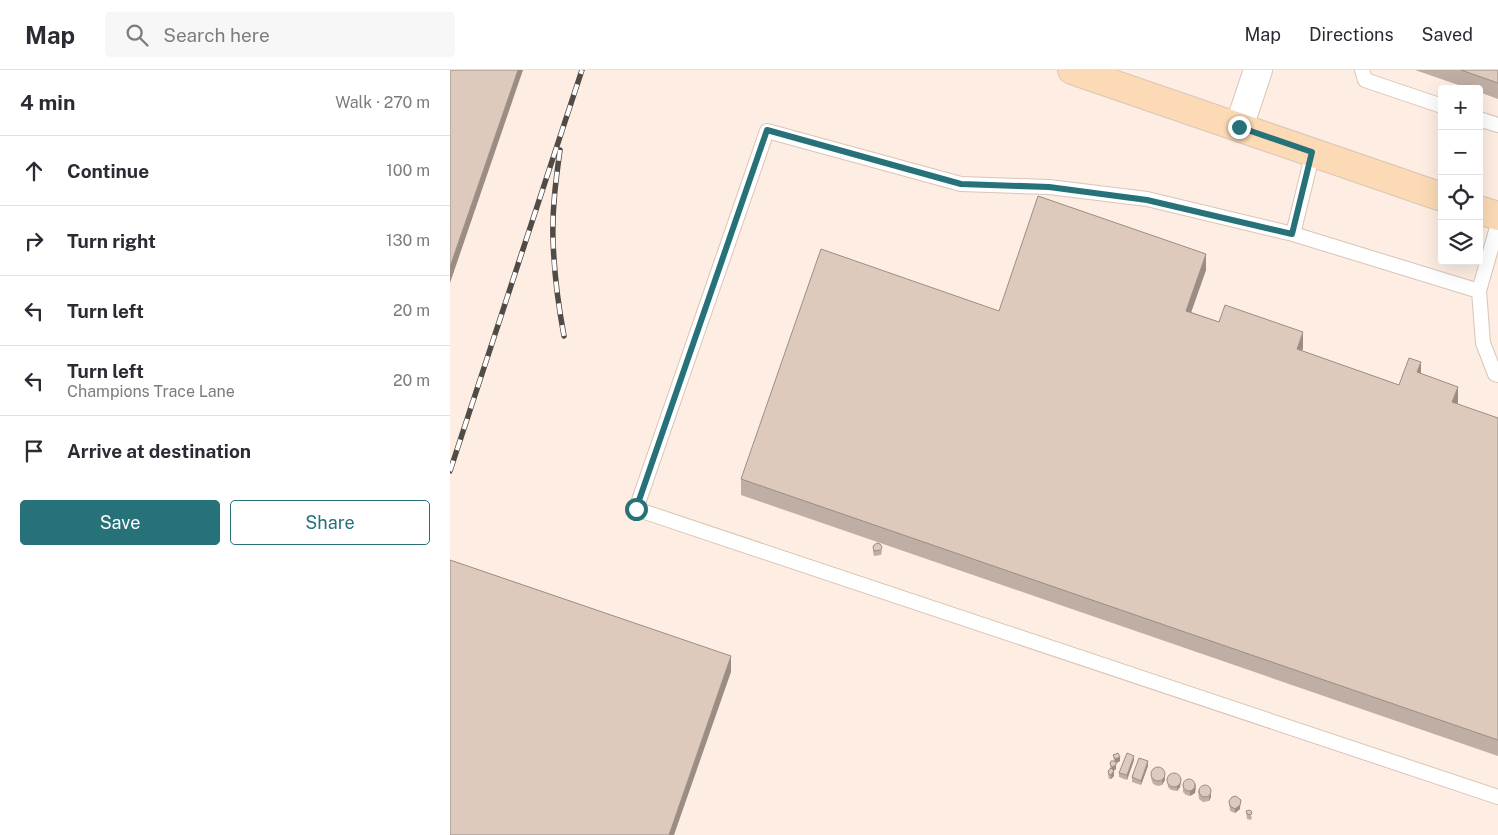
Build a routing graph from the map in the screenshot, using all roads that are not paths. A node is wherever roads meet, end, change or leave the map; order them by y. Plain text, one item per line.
1 (1072, 70) edge
2 (1258, 70) edge
3 (1362, 70) edge
4 (1438, 105) edge
5 (1483, 120) edge
6 (1498, 125) edge
7 (1239, 127) junction
8 (1312, 152) junction
9 (1438, 196) edge
10 (1483, 211) edge
11 (1498, 216) edge
12 (1498, 224) edge
13 (1292, 234) junction
14 (1479, 291) junction
15 (1498, 375) edge
16 (1498, 797) edge

1 - 7 street
2 - 7 street
3 - 4 lane
5 - 6 lane
7 - 8 street
8 - 9 street
8 - 13 lane
10 - 11 street
12 - 14 lane
13 - 14 lane
13 - 16 lane
14 - 15 lane

